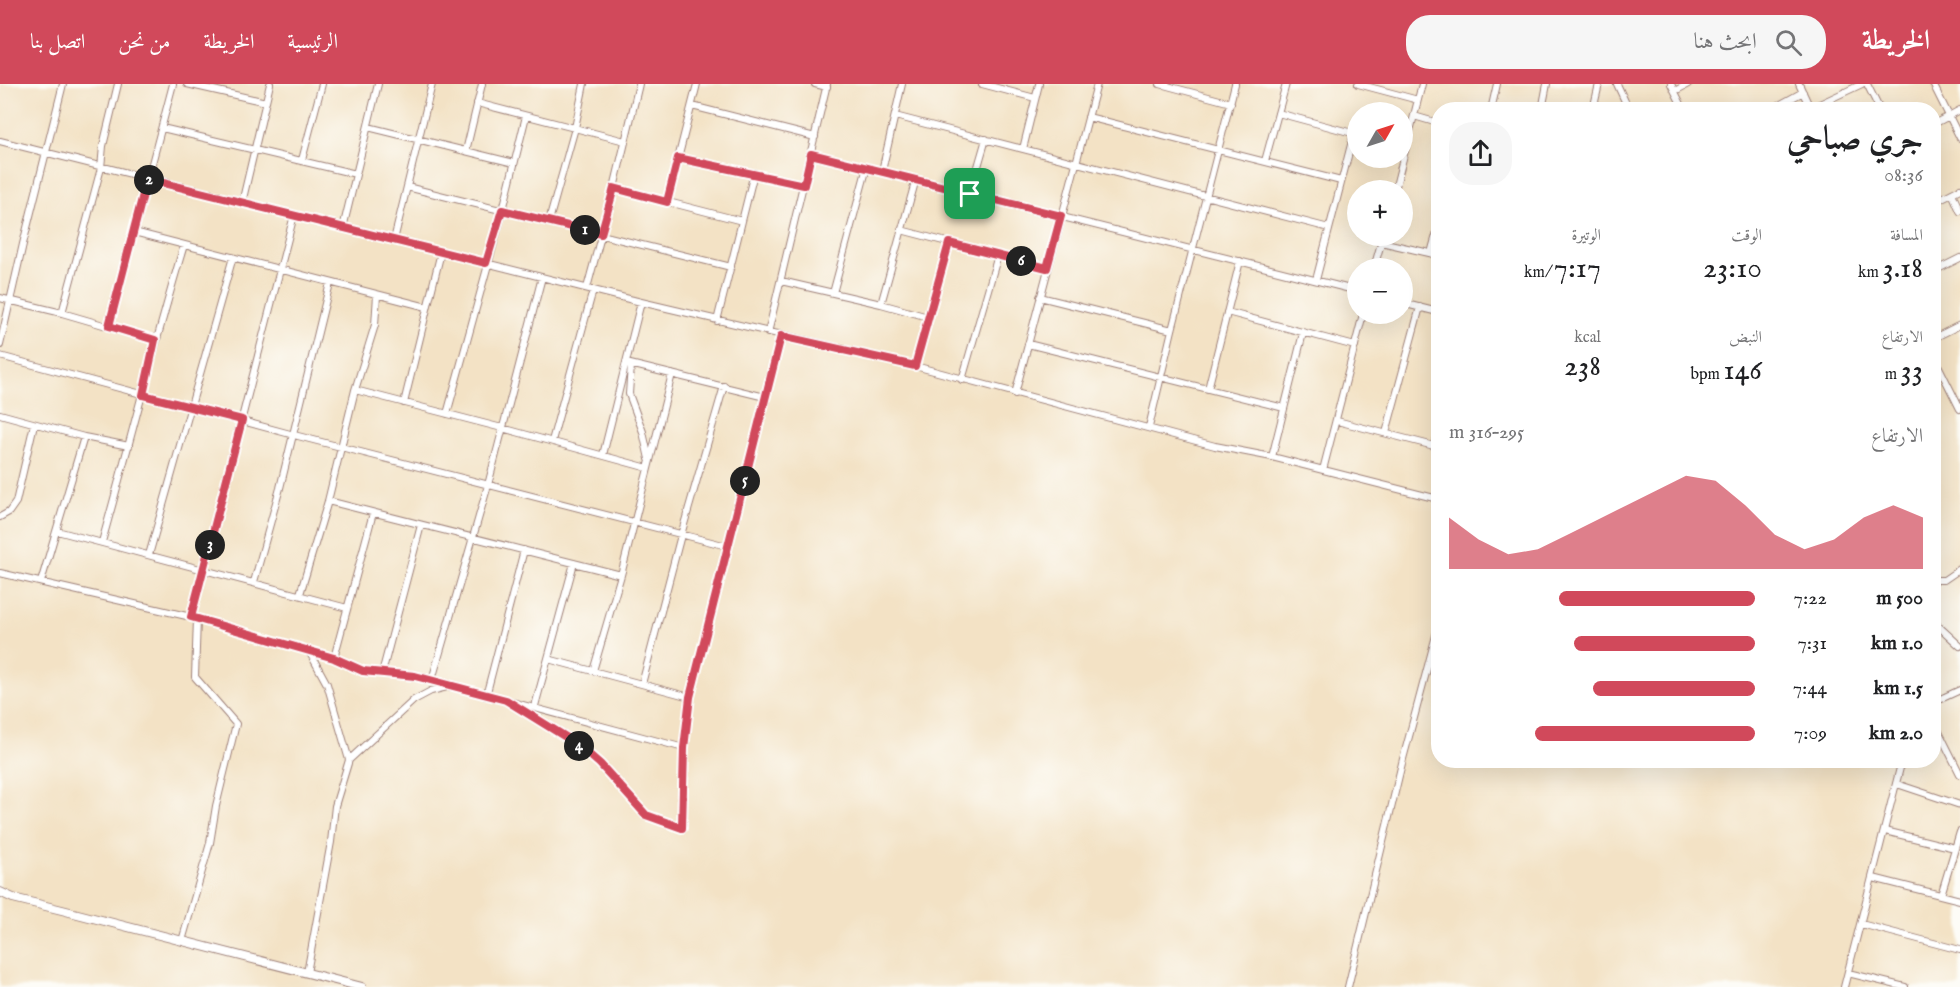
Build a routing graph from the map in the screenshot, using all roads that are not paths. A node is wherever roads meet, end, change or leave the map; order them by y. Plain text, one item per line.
1 (63, 84) edge
2 (118, 84) edge
3 (173, 84) edge
4 (187, 84) edge
5 (224, 84) edge
6 (270, 84) edge
7 (322, 84) edge
8 (378, 84) edge
9 (432, 84) edge
10 (482, 84) edge
11 (584, 84) edge
12 (639, 84) edge
13 (697, 84) edge
14 (815, 84) edge
15 (902, 84) edge
16 (982, 84) edge
17 (1039, 84) edge
18 (1097, 84) edge
19 (1160, 84) edge
20 (1235, 84) edge
21 (1286, 84) edge
22 (1358, 84) edge
23 (1422, 84) edge
24 (1497, 84) edge
25 (1547, 84) edge
26 (1599, 84) edge
27 (1617, 84) edge
28 (1671, 84) edge
29 (1688, 84) edge
30 (1799, 84) edge
31 (1862, 84) edge
32 (1867, 84) edge
33 (1933, 84) edge
34 (827, 86) edge
35 (1675, 91) junction
36 (222, 92) junction
37 (1803, 92) junction
38 (1035, 98) junction
39 (1418, 99) junction
40 (266, 102) junction
41 (1493, 102) edge
42 (1544, 102) edge
43 (1595, 102) edge
44 (1625, 102) edge
45 (1680, 102) edge
46 (1785, 102) edge
47 (1808, 102) edge
48 (1825, 102) edge
49 (1876, 102) edge
50 (1231, 103) junction
51 (477, 104) junction
52 (692, 106) junction
53 (1960, 110) edge
54 (1278, 113) junction
55 (526, 116) junction
56 (895, 116) junction
57 (1414, 116) junction
58 (1949, 116) junction
59 (1088, 117) junction
60 (1413, 119) edge
61 (1941, 120) edge
62 (1431, 121) edge
63 (368, 127) junction
64 (162, 128) junction
65 (575, 129) junction
66 (1347, 132) edge
67 (815, 136) junction
68 (1960, 138) edge
69 (986, 139) junction
70 (419, 140) junction
71 (0, 141) edge
72 (625, 141) junction
73 (255, 149) junction
74 (1023, 149) junction
75 (1218, 149) junction
76 (466, 151) junction
77 (45, 154) junction
78 (811, 154) junction
79 (678, 158) junction
80 (302, 160) junction
81 (1265, 161) junction
82 (1347, 162) edge
83 (514, 164) junction
84 (1075, 164) junction
85 (867, 167) junction
86 (101, 168) junction
87 (882, 171) junction
88 (754, 173) junction
89 (357, 174) junction
90 (147, 179) junction
91 (916, 179) junction
92 (1341, 181) junction
93 (804, 185) junction
94 (407, 188) junction
95 (614, 188) junction
96 (1960, 189) edge
97 (1952, 193) junction
98 (970, 194) junction
99 (1206, 196) junction
100 (1941, 198) edge
101 (667, 202) junction
102 (242, 203) junction
103 (502, 210) junction
104 (1960, 211) edge
105 (294, 215) junction
106 (1061, 216) junction
107 (549, 221) junction
108 (742, 221) junction
109 (343, 228) junction
110 (1329, 228) junction
111 (901, 230) junction
112 (134, 232) junction
113 (601, 234) junction
114 (394, 240) junction
115 (949, 243) junction
116 (184, 246) junction
117 (1408, 246) edge
118 (1193, 250) junction
119 (441, 252) junction
120 (1431, 253) edge
121 (998, 255) junction
122 (233, 257) junction
123 (1960, 258) edge
124 (1240, 261) junction
125 (486, 263) junction
126 (731, 267) junction
127 (1047, 268) junction
128 (1941, 268) edge
129 (281, 270) junction
130 (542, 277) junction
131 (1316, 280) junction
132 (781, 281) junction
133 (330, 283) junction
134 (1347, 288) edge
135 (590, 289) junction
136 (833, 293) junction
137 (377, 295) junction
138 (1040, 297) junction
139 (0, 298) edge
140 (11, 301) junction
141 (641, 302) junction
142 (881, 304) junction
143 (1413, 305) edge
144 (1420, 307) junction
145 (427, 308) junction
146 (1431, 310) edge
147 (1227, 312) junction
148 (62, 313) junction
149 (928, 317) junction
150 (717, 321) junction
151 (1360, 324) edge
152 (1960, 325) edge
153 (109, 326) junction
154 (1172, 330) junction
155 (768, 333) junction
156 (1303, 333) junction
157 (1941, 334) edge
158 (781, 336) junction
159 (155, 340) junction
160 (1028, 344) junction
161 (0, 345) edge
162 (1355, 346) junction
163 (0, 356) edge
164 (629, 364) junction
165 (915, 366) junction
166 (1941, 373) edge
167 (672, 374) junction
168 (1161, 378) junction
169 (962, 380) junction
170 (724, 386) junction
171 (1208, 389) junction
172 (355, 390) junction
173 (1015, 394) junction
174 (143, 395) junction
175 (765, 396) junction
176 (404, 403) junction
177 (191, 406) junction
178 (1284, 408) junction
179 (1960, 408) edge
180 (0, 414) edge
181 (447, 414) junction
182 (242, 420) junction
183 (1337, 421) junction
184 (34, 423) junction
185 (1149, 427) junction
186 (502, 428) junction
187 (1386, 433) junction
188 (294, 435) junction
189 (84, 437) junction
190 (552, 441) junction
191 (1431, 445) edge
192 (129, 446) junction
193 (341, 446) junction
194 (603, 455) junction
195 (1272, 457) junction
196 (649, 465) junction
197 (1323, 470) junction
198 (488, 484) junction
199 (1431, 497) edge
200 (328, 501) junction
201 (373, 513) junction
202 (0, 517) edge
203 (633, 523) junction
204 (421, 525) junction
205 (57, 531) junction
206 (681, 535) junction
207 (473, 538) junction
208 (102, 542) junction
209 (727, 546) junction
210 (524, 550) junction
211 (149, 555) junction
212 (574, 563) junction
213 (204, 569) junction
214 (1960, 569) edge
215 (0, 573) edge
216 (621, 575) junction
217 (1941, 580) edge
218 (41, 582) junction
219 (254, 582) junction
220 (300, 594) junction
221 (347, 608) junction
222 (194, 618) junction
223 (1941, 628) edge
224 (1960, 646) edge
225 (309, 651) junction
226 (1431, 654) edge
227 (334, 658) junction
228 (548, 659) junction
229 (593, 671) junction
230 (382, 673) junction
231 (432, 680) junction
232 (642, 684) junction
233 (451, 686) junction
234 (1960, 690) edge
235 (486, 696) junction
236 (690, 697) junction
237 (1941, 699) edge
238 (506, 700) junction
239 (535, 706) junction
240 (1941, 736) edge
241 (684, 748) junction
242 (349, 760) junction
243 (1900, 768) edge
244 (1960, 774) edge
245 (1897, 784) junction
246 (1960, 804) edge
247 (1885, 831) junction
248 (1960, 832) edge
249 (1954, 848) junction
250 (1873, 878) junction
251 (0, 892) edge
252 (1941, 895) junction
253 (1960, 900) edge
254 (1861, 924) junction
255 (182, 941) junction
256 (1960, 950) edge
257 (307, 973) junction
258 (1848, 974) junction
259 (362, 987) edge
260 (1348, 987) edge
261 (1844, 987) edge
262 (1905, 987) edge

1 - 77 street
2 - 86 street
3 - 64 street
4 - 36 street
5 - 36 street
6 - 40 street
7 - 80 street
8 - 63 street
9 - 70 street
10 - 51 street
11 - 65 street
12 - 72 street
13 - 52 street
14 - 34 street
15 - 56 street
16 - 38 street
17 - 38 street
18 - 59 street
19 - 50 street
20 - 50 street
21 - 54 street
22 - 39 street
23 - 39 street
24 - 41 street
25 - 42 street
26 - 43 street
27 - 44 street
28 - 35 street
29 - 35 street
30 - 37 street
31 - 48 street
32 - 49 street
33 - 58 street
34 - 67 street
35 - 45 street
36 - 40 street
37 - 46 street
37 - 47 street
38 - 74 street
39 - 57 street
40 - 73 street
50 - 75 street
51 - 55 street
51 - 76 street
52 - 67 street
52 - 79 street
53 - 58 street
54 - 66 street
54 - 81 street
55 - 65 street
55 - 83 street
56 - 69 street
56 - 87 street
57 - 60 street
57 - 62 street
58 - 61 street
58 - 68 street
59 - 75 street
59 - 84 street
63 - 70 street
63 - 89 street
64 - 73 street
64 - 90 street
65 - 72 street
65 - 107 street
67 - 78 street
69 - 74 street
69 - 98 street
70 - 76 street
70 - 94 street
71 - 77 street
72 - 95 street
73 - 80 street
73 - 102 street
74 - 84 street
75 - 81 street
75 - 99 street
76 - 83 street
77 - 86 street
77 - 140 street
78 - 85 street
78 - 93 street
79 - 88 street
79 - 101 street
80 - 89 street
81 - 92 street
82 - 92 street
83 - 103 street
84 - 99 street
84 - 106 street
85 - 87 street
85 - 136 street
86 - 90 street
86 - 148 street
87 - 91 street
88 - 93 street
88 - 108 street
89 - 109 street
90 - 102 street
90 - 112 street
91 - 98 street
91 - 111 street
92 - 110 street
93 - 132 street
94 - 103 street
94 - 114 street
95 - 101 street
95 - 113 street
96 - 97 street
97 - 100 street
97 - 104 street
98 - 106 street
99 - 110 street
99 - 118 street
101 - 108 street
102 - 105 street
103 - 107 street
103 - 125 street
105 - 109 street
105 - 129 street
106 - 118 street
106 - 127 street
107 - 113 street
108 - 126 street
109 - 114 street
110 - 131 street
111 - 115 street
111 - 142 street
112 - 116 street
112 - 153 street
113 - 126 street
113 - 135 street
114 - 119 street
115 - 121 street
115 - 149 street
116 - 122 street
116 - 159 street
117 - 120 street
118 - 124 street
118 - 154 street
119 - 125 street
119 - 145 street
121 - 127 street
121 - 169 street
122 - 129 street
122 - 177 street
123 - 128 street
124 - 131 street
124 - 147 street
125 - 130 street
125 - 181 street
126 - 150 street
127 - 138 street
129 - 133 street
129 - 182 street
130 - 135 street
130 - 186 street
131 - 134 street
132 - 136 street
132 - 155 street
133 - 137 street
133 - 188 street
135 - 141 street
135 - 190 street
136 - 142 street
137 - 145 street
137 - 172 street
138 - 154 street
138 - 160 street
139 - 140 street
140 - 148 street
140 - 161 street
141 - 150 street
141 - 164 street
142 - 149 street
143 - 144 street
144 - 146 street
144 - 187 street
145 - 176 street
147 - 156 street
147 - 171 street
148 - 153 street
149 - 165 street
150 - 155 street
151 - 162 street
152 - 157 street
153 - 159 street
154 - 168 street
155 - 158 street
156 - 162 street
156 - 178 street
158 - 165 street
158 - 175 street
159 - 174 street
160 - 168 street
160 - 173 street
162 - 183 street
163 - 174 street
164 - 167 street
164 - 194 street
164 - 196 street
165 - 169 street
166 - 179 street
167 - 170 street
167 - 196 street
168 - 171 street
168 - 185 street
169 - 173 street
170 - 175 street
170 - 206 street
171 - 178 street
172 - 176 street
172 - 193 street
173 - 185 street
174 - 177 street
174 - 192 street
175 - 209 street
176 - 181 street
177 - 182 street
177 - 211 street
178 - 195 street
180 - 184 street
181 - 186 street
182 - 188 street
182 - 213 street
183 - 187 street
183 - 197 street
184 - 189 street
184 - 202 street
185 - 195 street
186 - 190 street
186 - 198 street
187 - 191 street
188 - 193 street
188 - 219 street
189 - 192 street
189 - 205 street
190 - 194 street
192 - 208 street
193 - 198 street
193 - 200 street
194 - 196 street
195 - 197 street
196 - 203 street
197 - 199 street
198 - 203 street
198 - 207 street
200 - 201 street
200 - 220 street
201 - 204 street
201 - 221 street
203 - 206 street
203 - 216 street
204 - 207 street
204 - 230 street
205 - 208 street
205 - 218 street
206 - 209 street
206 - 232 street
207 - 210 street
207 - 231 street
208 - 211 street
209 - 236 street
210 - 212 street
210 - 235 street
211 - 213 street
212 - 216 street
212 - 228 street
213 - 219 street
213 - 222 street
214 - 217 street
215 - 218 street
216 - 229 street
218 - 222 street
219 - 220 street
220 - 221 street
221 - 227 street
222 - 225 street
222 - 255 street
223 - 224 street
225 - 227 street
225 - 242 street
226 - 260 street
227 - 230 street
228 - 229 street
228 - 239 street
229 - 232 street
230 - 231 street
231 - 233 street
232 - 236 street
233 - 235 street
233 - 242 street
234 - 237 street
235 - 238 street
236 - 241 street
238 - 239 street
238 - 241 street
239 - 241 street
240 - 244 street
242 - 257 street
243 - 245 street
245 - 246 street
245 - 247 street
247 - 249 street
247 - 250 street
248 - 249 street
249 - 252 street
250 - 252 street
250 - 254 street
251 - 255 main road
252 - 253 street
254 - 256 street
254 - 258 street
255 - 257 main road
257 - 259 main road
258 - 261 street
258 - 262 street

